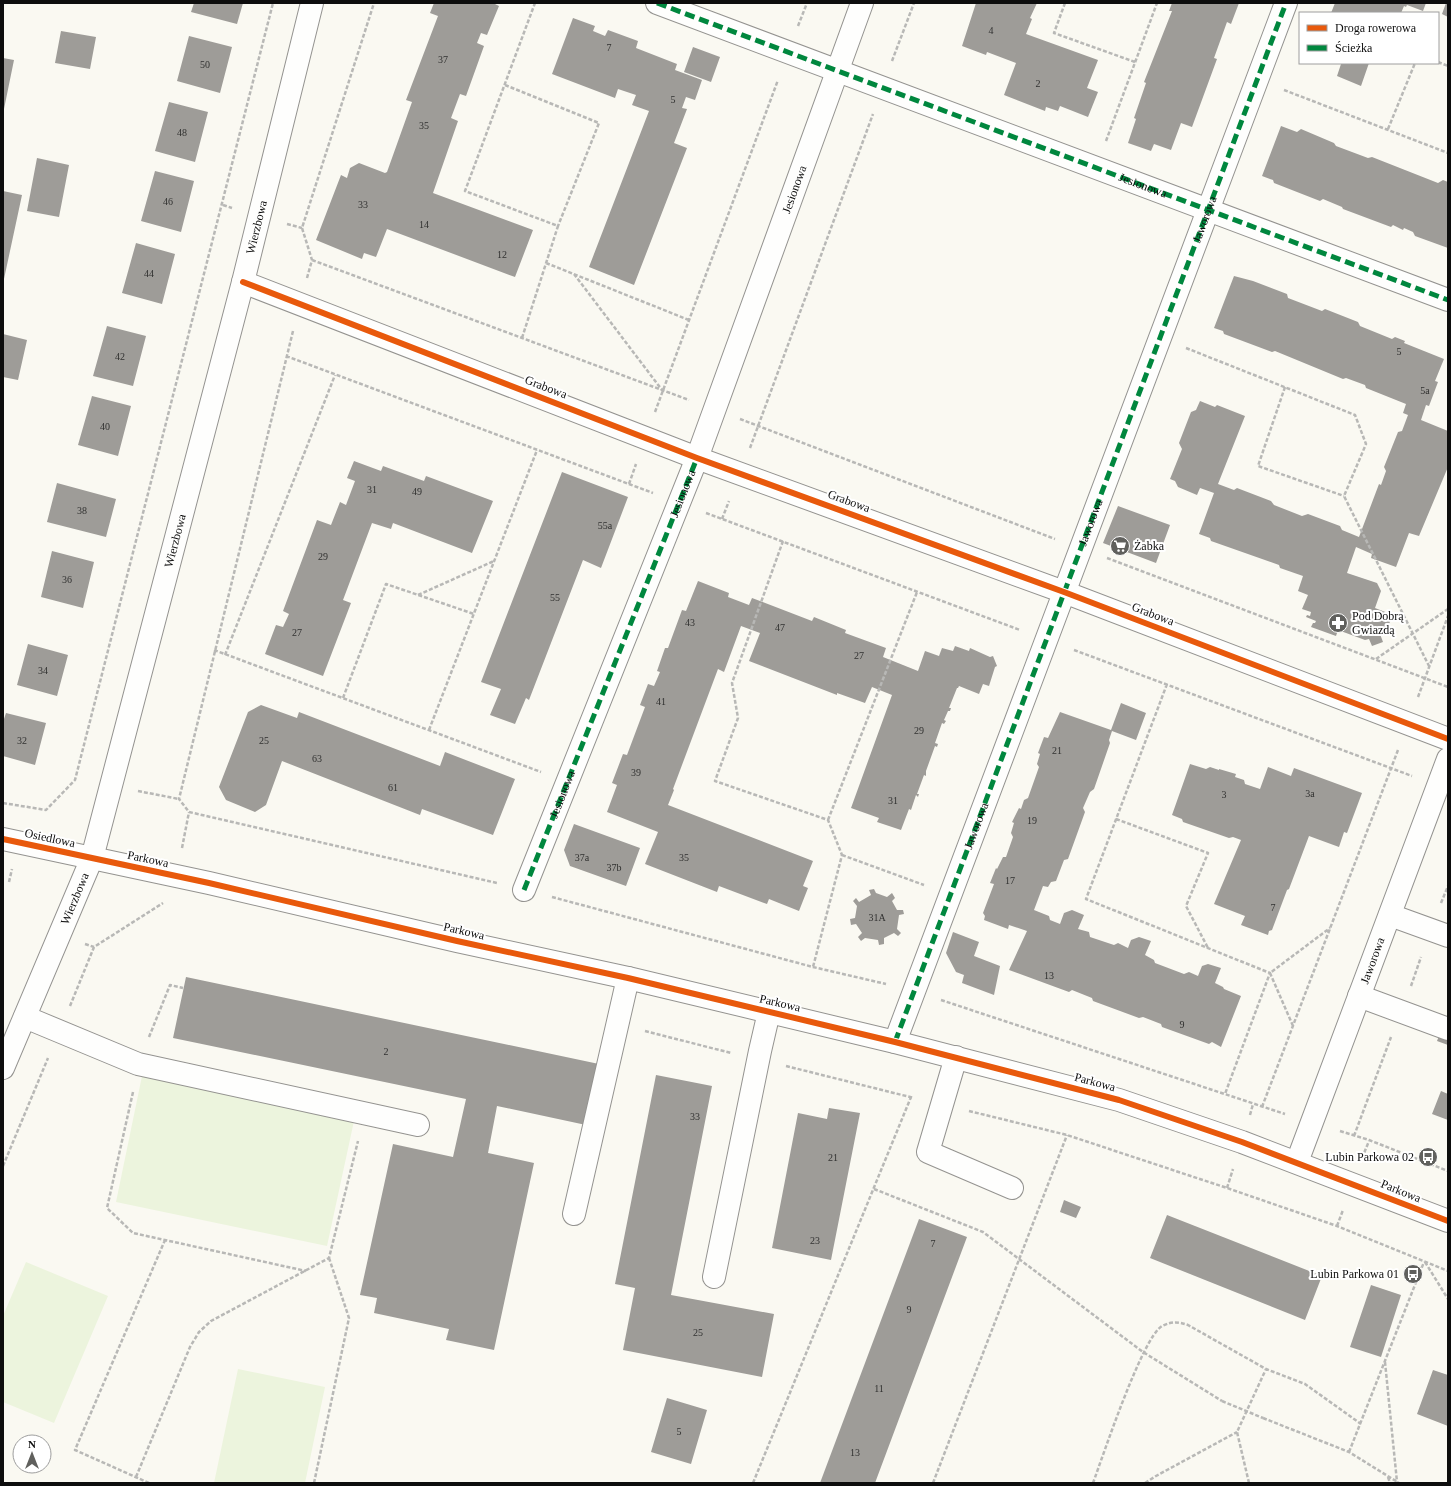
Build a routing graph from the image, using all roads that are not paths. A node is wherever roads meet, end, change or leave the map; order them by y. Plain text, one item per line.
1 (312, 3) edge
2 (657, 3) edge
3 (862, 3) edge
4 (1286, 3) edge
5 (837, 70) junction
6 (1209, 210) junction
7 (243, 282) junction
8 (1448, 300) edge
9 (697, 458) junction
10 (1064, 592) junction
11 (1448, 739) edge
12 (1448, 759) edge
13 (3, 839) edge
14 (92, 858) junction
15 (524, 890) dead end
16 (1390, 915) junction
17 (1448, 936) edge
18 (628, 978) junction
19 (1359, 996) junction
20 (770, 1012) junction
21 (25, 1017) junction
22 (1448, 1029) edge
23 (895, 1042) junction
24 (956, 1057) junction
25 (3, 1068) edge
26 (418, 1125) dead end
27 (1297, 1162) junction
28 (1012, 1188) dead end
29 (574, 1214) dead end
30 (1448, 1221) edge
31 (714, 1277) dead end

1 - 7 street, Wierzbowa
2 - 5 street, Jesionowa
3 - 5 street, Jesionowa
4 - 6 street, Jaworowa
5 - 6 street, Jesionowa
5 - 9 street, Jesionowa
6 - 8 street, Jesionowa
6 - 10 street, Jaworowa
7 - 9 street, Grabowa
7 - 14 street, Wierzbowa
9 - 10 street, Grabowa
9 - 15 street, Jesionowa
10 - 11 street, Grabowa
10 - 23 street, Jaworowa
12 - 16 street, Jaworowa
13 - 14 street, Osiedlowa
14 - 18 street, Parkowa
14 - 21 street, Wierzbowa
16 - 17 street
16 - 19 street, Jaworowa
18 - 20 street, Parkowa
18 - 29 street
19 - 22 street
19 - 27 street, Jaworowa
20 - 23 street, Parkowa
20 - 31 street
21 - 25 street, Wierzbowa
21 - 26 street
23 - 24 street, Parkowa
24 - 27 street, Parkowa
24 - 28 street
27 - 30 street, Parkowa

